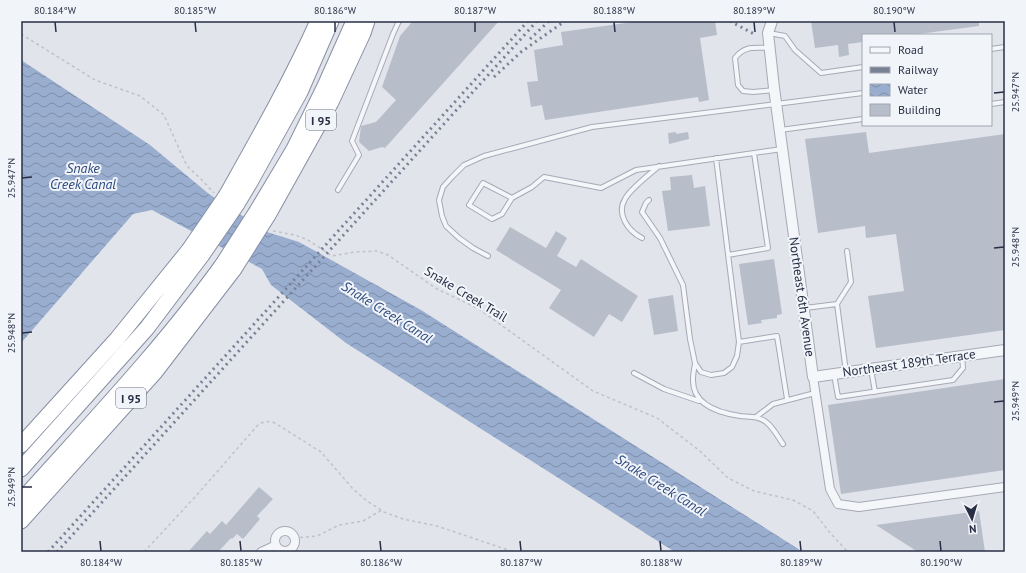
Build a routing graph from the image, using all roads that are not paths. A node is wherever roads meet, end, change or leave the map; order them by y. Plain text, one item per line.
1 (317, 21) edge
2 (331, 21) edge
3 (354, 21) edge
4 (367, 21) edge
5 (399, 21) edge
6 (772, 21) edge
7 (768, 33) junction
8 (1005, 47) edge
9 (770, 48) junction
10 (992, 49) edge
11 (862, 67) edge
12 (774, 89) junction
13 (862, 93) edge
14 (1005, 102) edge
15 (776, 103) junction
16 (992, 104) edge
17 (862, 119) edge
18 (780, 130) junction
19 (782, 149) junction
20 (754, 153) junction
21 (716, 158) junction
22 (660, 166) junction
23 (338, 190) dead end
24 (226, 198) junction
25 (512, 198) junction
26 (650, 200) dead end
27 (264, 218) junction
28 (642, 238) dead end
29 (847, 251) dead end
30 (195, 252) junction
31 (728, 255) junction
32 (488, 256) dead end
33 (228, 266) junction
34 (837, 304) junction
35 (804, 308) junction
36 (739, 342) junction
37 (1005, 350) edge
38 (962, 356) junction
39 (695, 363) junction
40 (871, 369) junction
41 (846, 372) junction
42 (634, 373) dead end
43 (834, 374) junction
44 (813, 377) junction
45 (875, 392) junction
46 (815, 393) junction
47 (787, 399) junction
48 (699, 401) junction
49 (756, 416) junction
50 (783, 444) dead end
51 (21, 445) edge
52 (21, 469) edge
53 (1005, 487) edge
54 (21, 501) edge
55 (21, 521) edge
56 (276, 545) junction
57 (261, 552) edge

1 - 24 highway
2 - 24 highway
3 - 27 highway
4 - 27 highway, I 95
5 - 23 lane
6 - 7 street
7 - 9 street
7 - 11 lane
8 - 10 lane
9 - 12 street
9 - 12 lane
12 - 15 street, Northeast 6th Avenue
13 - 15 lane
14 - 16 lane
15 - 18 street, Northeast 6th Avenue
15 - 32 lane
17 - 18 lane
18 - 19 street, Northeast 6th Avenue
19 - 20 lane
19 - 35 street, Northeast 6th Avenue
20 - 21 lane
20 - 31 lane
21 - 22 lane
21 - 31 lane
22 - 25 lane
22 - 28 lane
24 - 30 highway, bridge
25 - 25 lane
26 - 39 lane
27 - 33 highway, I 95, bridge
29 - 34 lane
30 - 51 highway
30 - 52 highway
31 - 36 lane
33 - 54 highway
33 - 55 highway, I 95
34 - 35 lane
34 - 41 lane
35 - 44 street, Northeast 6th Avenue
36 - 39 lane
36 - 47 lane
37 - 38 street, Northeast 189th Terrace
38 - 40 street, Northeast 189th Terrace
38 - 45 lane
39 - 48 lane
40 - 41 street, Northeast 189th Terrace
40 - 45 lane
41 - 43 street, Northeast 189th Terrace
42 - 48 lane
43 - 44 street, Northeast 189th Terrace
43 - 45 lane
44 - 46 street, Northeast 6th Avenue
46 - 47 lane
46 - 53 street, Northeast 6th Avenue
47 - 49 lane
48 - 49 lane
49 - 50 lane
56 - 56 street
56 - 57 street

